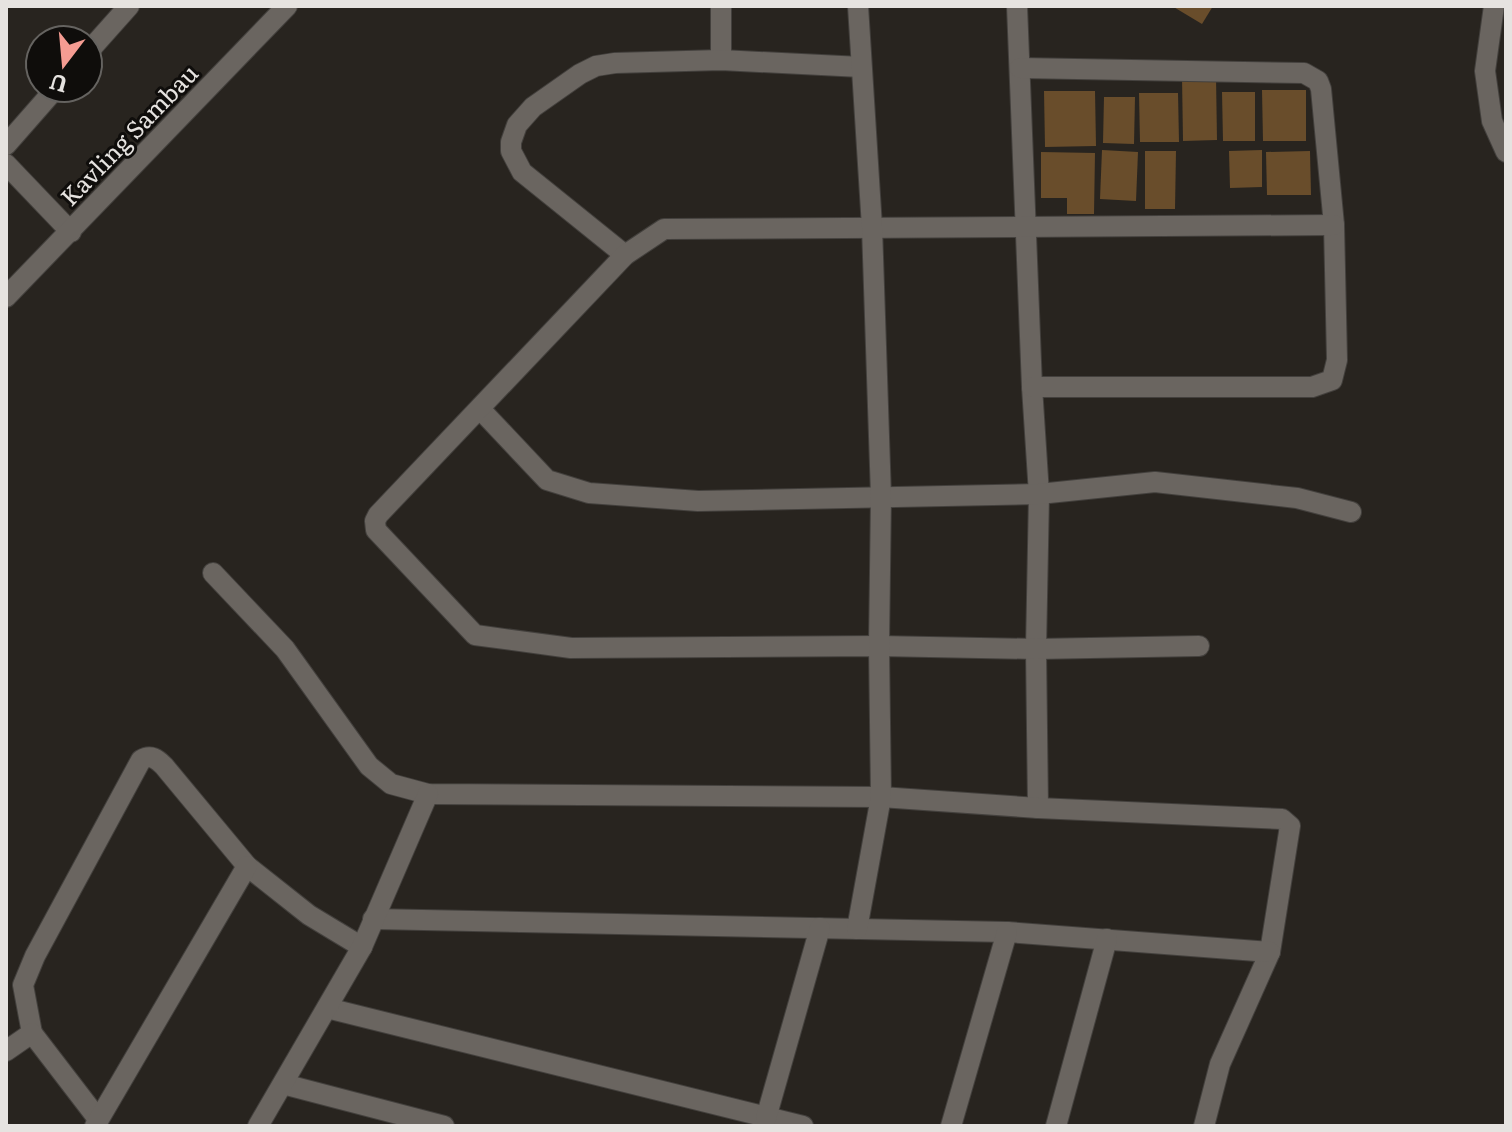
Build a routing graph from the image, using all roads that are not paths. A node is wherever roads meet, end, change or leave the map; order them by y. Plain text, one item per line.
1 (129, 6) edge
2 (287, 6) edge
3 (721, 6) edge
4 (858, 6) edge
5 (1017, 6) edge
6 (1494, 6) edge
7 (104, 34) edge
8 (721, 60) junction
9 (861, 67) junction
10 (1020, 68) junction
11 (42, 104) edge
12 (6, 145) edge
13 (1506, 152) edge
14 (6, 164) edge
15 (1334, 225) junction
16 (1027, 226) junction
17 (872, 227) junction
18 (71, 232) junction
19 (625, 255) junction
20 (6, 297) edge
21 (1032, 387) junction
22 (480, 409) junction
23 (1039, 494) junction
24 (881, 496) junction
25 (1351, 512) dead end
26 (213, 573) dead end
27 (879, 646) junction
28 (1199, 646) dead end
29 (1036, 649) junction
30 (428, 794) junction
31 (881, 797) junction
32 (1038, 808) junction
33 (247, 866) junction
34 (373, 919) junction
35 (820, 928) junction
36 (857, 929) junction
37 (1007, 932) junction
38 (1107, 939) junction
39 (362, 947) junction
40 (1270, 952) junction
41 (327, 1008) junction
42 (32, 1033) junction
43 (6, 1051) edge
44 (283, 1084) junction
45 (725, 1117) edge
46 (766, 1118) junction
47 (96, 1123) edge
48 (258, 1126) edge
49 (444, 1126) edge
50 (803, 1126) edge
51 (951, 1126) edge
52 (1056, 1126) edge
53 (1204, 1126) edge

1 - 7 street
2 - 18 street, Kavling Sambau
3 - 8 street
4 - 9 street
5 - 10 street
6 - 13 street
8 - 9 street
8 - 19 street
9 - 17 street
10 - 15 street
10 - 16 street
11 - 12 street
14 - 18 street
15 - 16 street
15 - 21 street
16 - 17 street
16 - 21 street
17 - 19 street
17 - 24 street
18 - 20 street, Kavling Sambau
19 - 22 street
21 - 23 street
22 - 24 street
22 - 27 street
23 - 24 street
23 - 25 street
23 - 29 street
24 - 27 street
26 - 30 street
27 - 29 street
27 - 31 street
28 - 29 street
29 - 32 street
30 - 31 street
30 - 34 street
31 - 32 street
31 - 36 street
32 - 40 street
33 - 39 street
33 - 42 street
33 - 47 street
34 - 35 street
34 - 39 street
35 - 36 street
35 - 46 street
36 - 37 street
37 - 38 street
37 - 51 street
38 - 40 street
38 - 52 street
39 - 41 street
40 - 53 street
41 - 44 street
41 - 45 street
42 - 43 street
42 - 47 street
44 - 48 street
44 - 49 street
45 - 46 street
46 - 50 street

